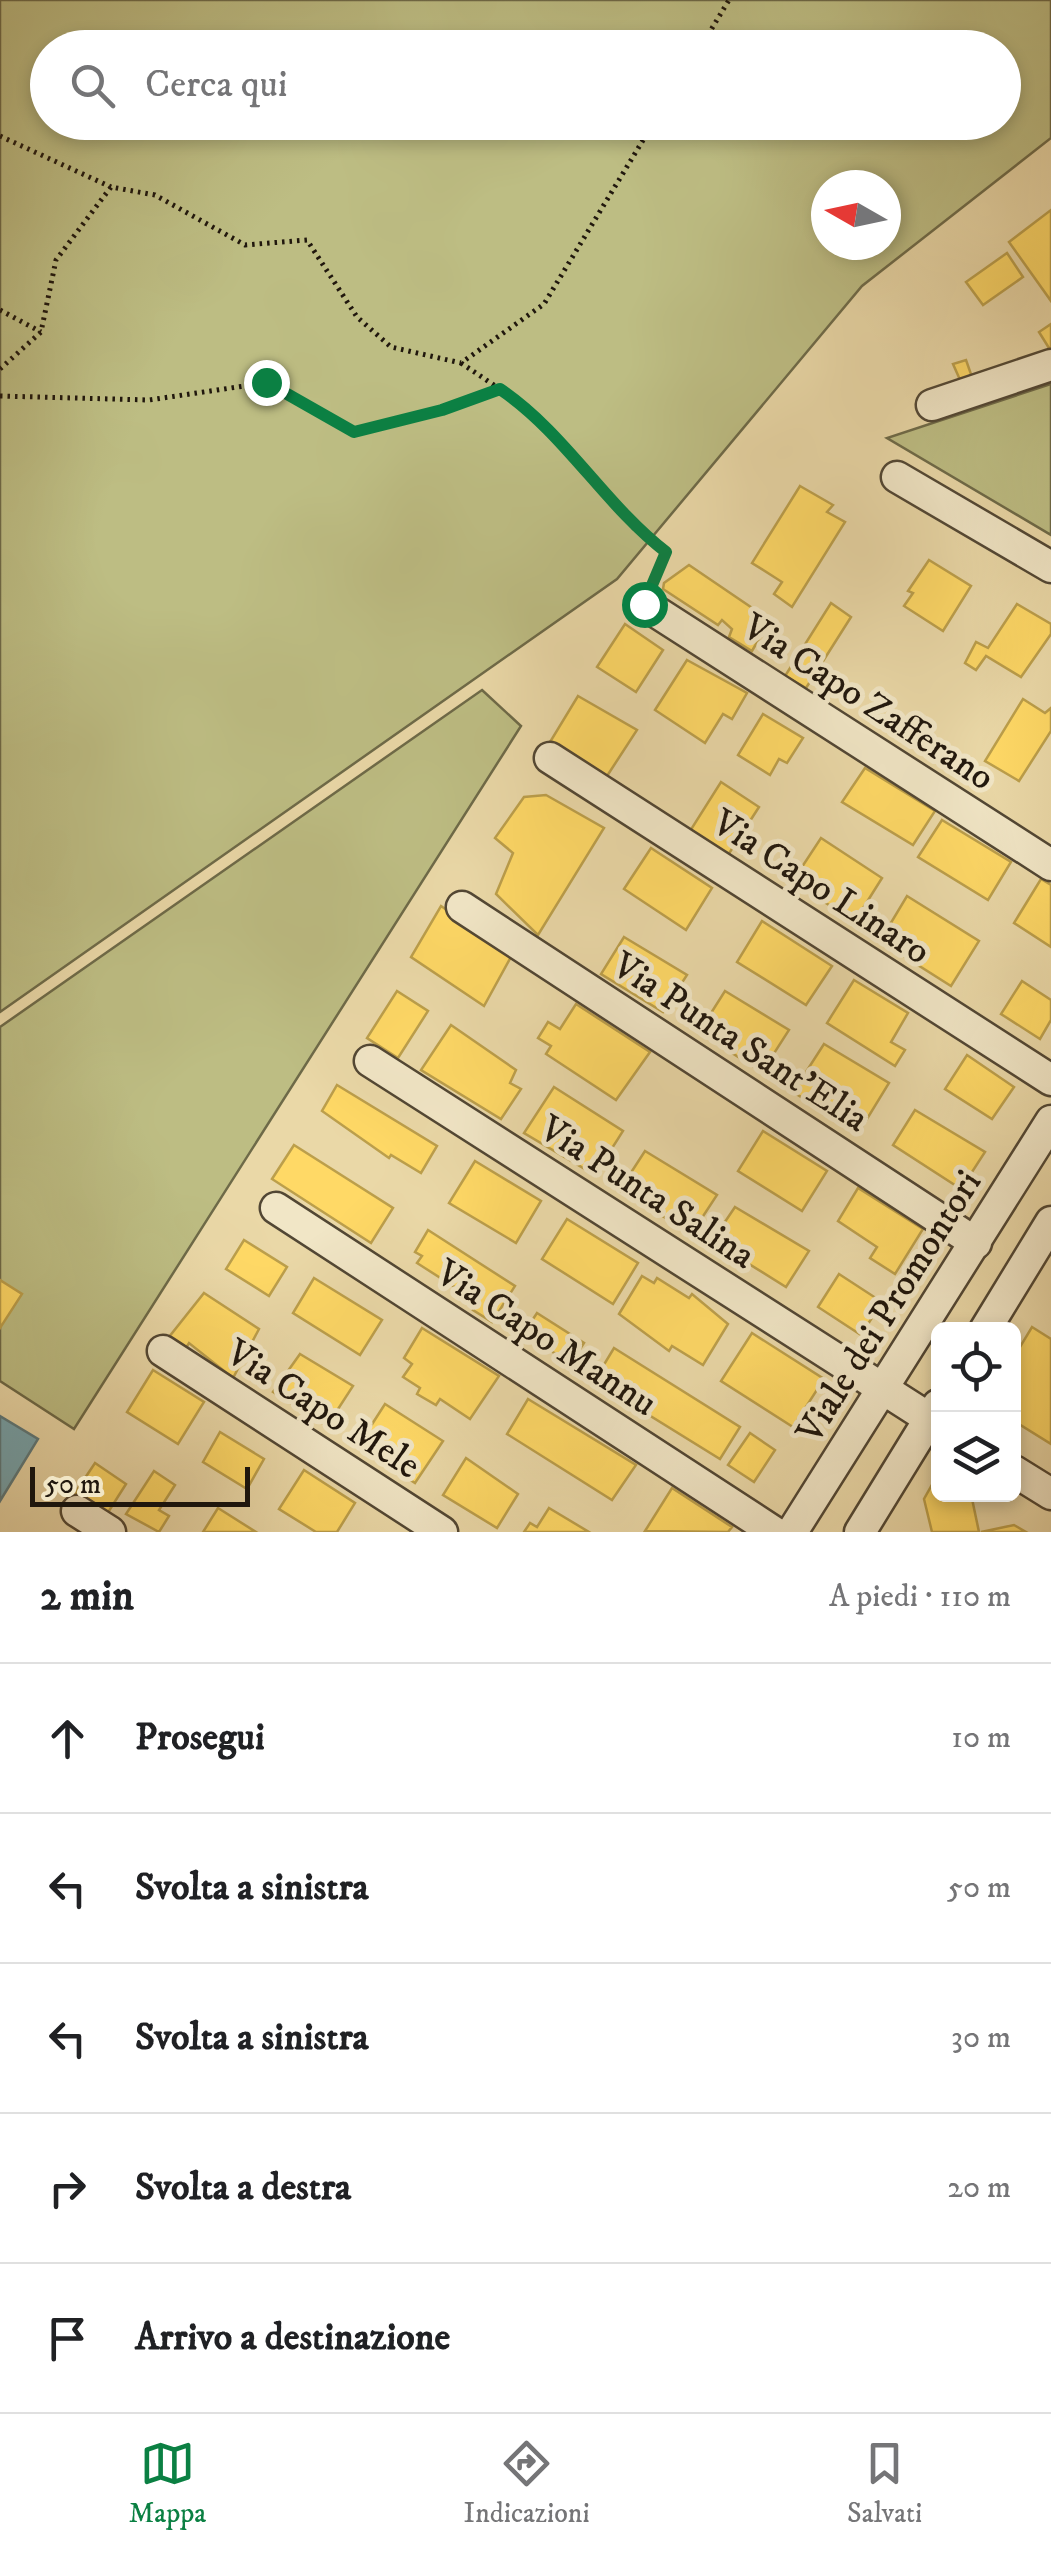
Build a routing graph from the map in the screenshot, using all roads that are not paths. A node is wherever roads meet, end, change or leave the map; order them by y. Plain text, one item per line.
1 (1051, 364) edge
2 (932, 405) dead end
3 (897, 478) dead end
4 (1051, 566) edge
5 (644, 604) road end
6 (550, 758) dead end
7 (1051, 865) edge
8 (462, 907) dead end
9 (370, 1061) dead end
10 (1051, 1080) edge
11 (1051, 1122) edge
12 (276, 1208) dead end
13 (1051, 1222) edge
14 (976, 1242) junction
15 (990, 1322) edge
16 (163, 1351) dead end
17 (883, 1389) junction
18 (931, 1413) edge
19 (931, 1424) edge
20 (1021, 1475) edge
21 (1051, 1494) edge
22 (77, 1511) dead end
23 (110, 1532) edge
24 (442, 1532) edge
25 (774, 1532) edge
26 (792, 1532) edge
27 (860, 1532) edge

1 - 2 street
3 - 4 street
5 - 7 street, Via Capo Zafferano
6 - 10 street, Via Capo Linaro
8 - 14 street, Via Punta Sant'Elia
9 - 17 street, Via Punta Salina
11 - 14 street, Viale dei Promontori
12 - 25 street, Via Capo Mannu
13 - 15 street
14 - 17 street, Viale dei Promontori
16 - 24 street, Via Capo Mele
17 - 18 street, Via Punta Salina
17 - 26 street, Viale dei Promontori
19 - 27 street
20 - 21 street
22 - 23 street

